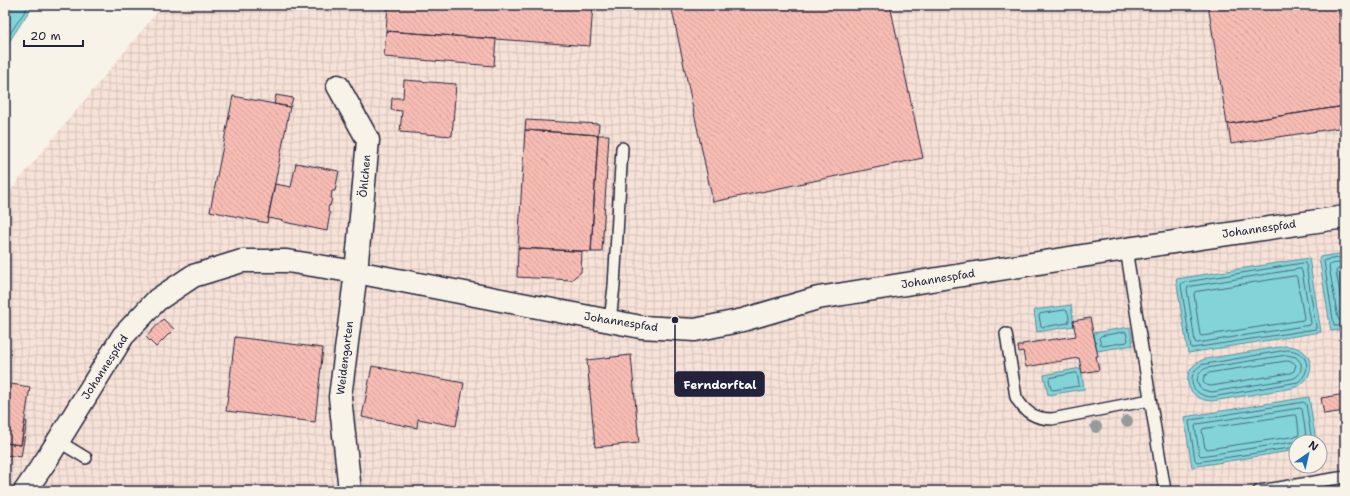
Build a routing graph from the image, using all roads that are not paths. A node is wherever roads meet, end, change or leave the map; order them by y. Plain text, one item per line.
1 (338, 86) dead end
2 (622, 148) dead end
3 (1345, 217) edge
4 (1126, 249) junction
5 (356, 272) junction
6 (610, 321) junction
7 (1006, 334) dead end
8 (1150, 400) junction
9 (58, 441) junction
10 (86, 458) dead end
11 (1345, 477) edge
12 (25, 491) edge
13 (350, 491) edge
14 (1165, 491) edge
15 (1259, 491) edge

1 - 5 street, Öhlchen
2 - 6 lane
3 - 4 street, Johannespfad
4 - 6 street, Johannespfad
4 - 8 lane
5 - 6 street, Johannespfad
5 - 9 street, Johannespfad
5 - 13 street, Weidengarten
7 - 8 lane
8 - 14 lane
9 - 10 lane
9 - 12 street, Johannespfad
11 - 15 lane

